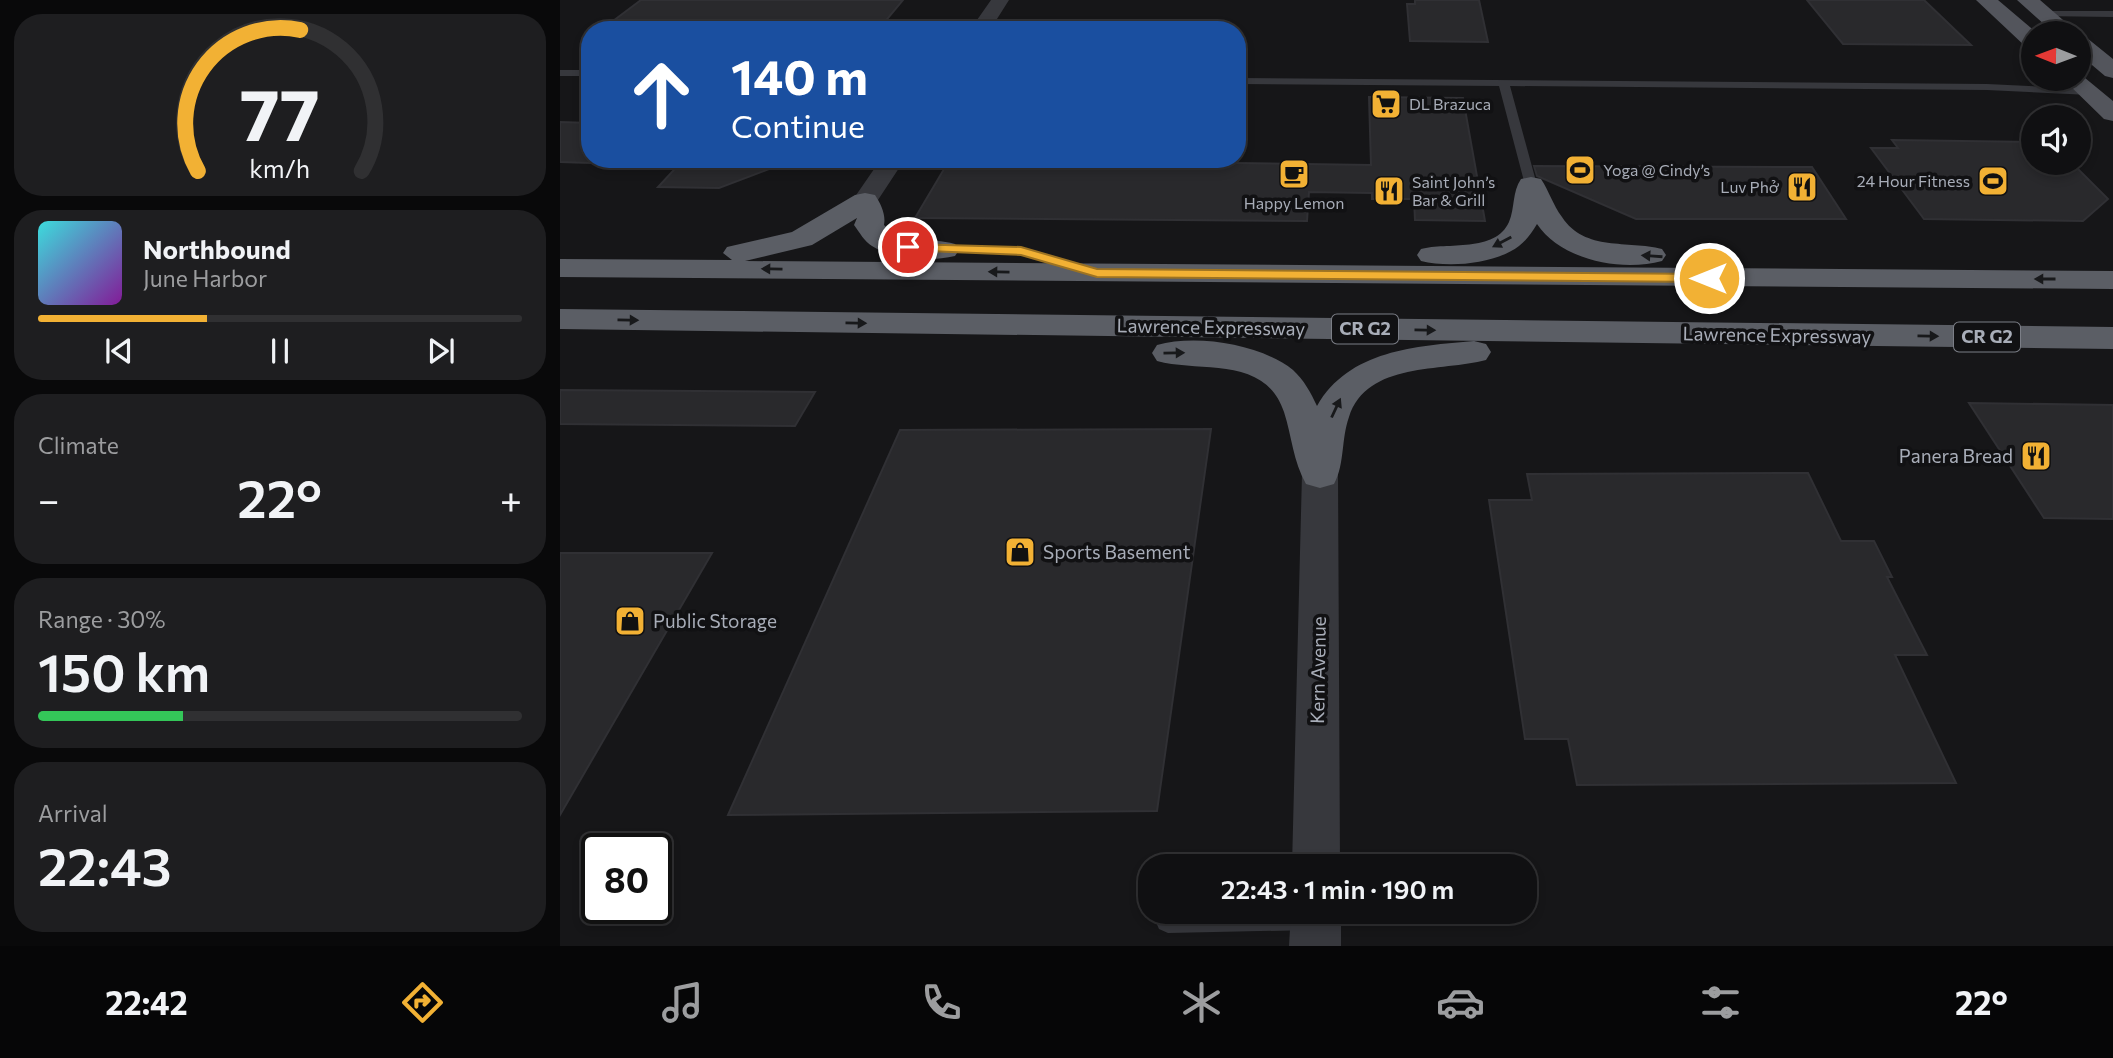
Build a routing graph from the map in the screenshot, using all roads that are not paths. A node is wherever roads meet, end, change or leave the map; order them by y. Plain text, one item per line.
1 (1000, 0) edge
2 (1986, 0) edge
3 (2035, 7) edge
4 (2113, 14) edge
5 (986, 21) edge
6 (2052, 21) edge
7 (2021, 31) edge
8 (2091, 53) edge
9 (2113, 71) edge
10 (560, 73) edge
11 (581, 73) edge
12 (1246, 81) edge
13 (1504, 85) junction
14 (2021, 86) edge
15 (2088, 91) edge
16 (2113, 114) edge
17 (887, 168) edge
18 (1531, 185) junction
19 (865, 201) junction
20 (560, 268) edge
21 (671, 268) junction
22 (1097, 273) junction
23 (1312, 275) junction
24 (1792, 278) junction
25 (2113, 280) edge
26 (560, 319) edge
27 (1063, 325) junction
28 (1549, 331) junction
29 (2113, 338) edge
30 (1320, 474) junction
31 (1316, 854) edge
32 (1286, 924) edge
33 (1315, 925) edge

1 - 5 street
2 - 7 main road
3 - 4 lane
3 - 6 main road
8 - 9 main road
10 - 11 lane
12 - 13 lane
13 - 14 lane
13 - 18 lane
15 - 16 main road
17 - 19 street
18 -> 23 highway
24 -> 18 highway
19 - 21 highway
19 - 22 highway
20 - 21 highway
22 -> 21 highway
22 - 23 highway
23 - 24 highway
25 -> 24 highway
26 -> 27 highway, Lawrence Expressway / CR G2
27 -> 28 highway, Lawrence Expressway / CR G2
27 -> 30 highway
28 -> 29 highway, Lawrence Expressway / CR G2
30 -> 28 highway
30 - 31 street, Kern Avenue
32 - 33 lane

